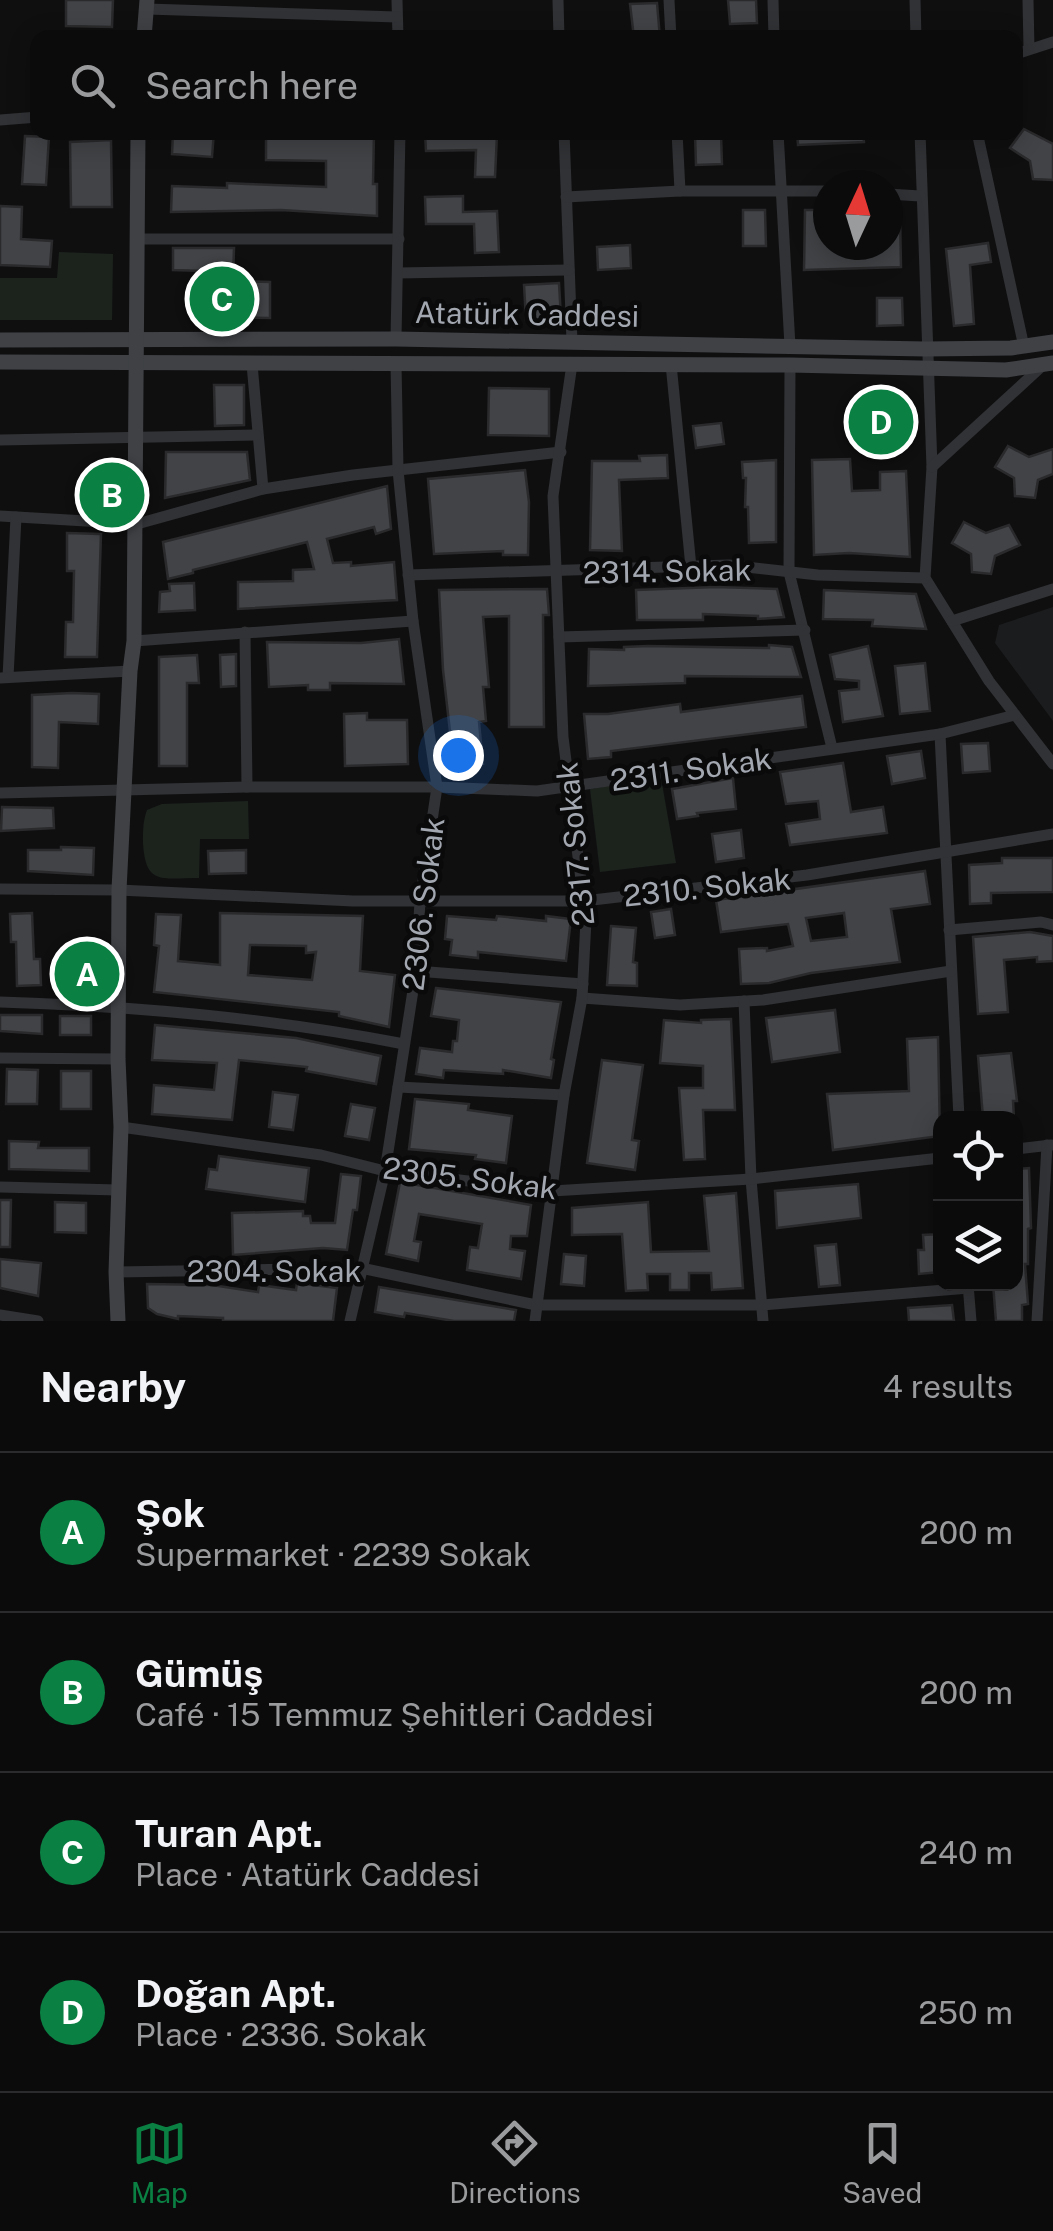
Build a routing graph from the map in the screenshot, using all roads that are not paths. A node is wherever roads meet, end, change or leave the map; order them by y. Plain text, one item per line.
1 (397, 0) edge
2 (558, 0) edge
3 (668, 0) edge
4 (773, 0) edge
5 (915, 0) edge
6 (1028, 0) edge
7 (147, 4) edge
8 (397, 18) junction
9 (145, 30) edge
10 (398, 30) edge
11 (559, 30) edge
12 (670, 30) edge
13 (774, 30) edge
14 (916, 30) edge
15 (1053, 42) edge
16 (1029, 50) junction
17 (1023, 52) edge
18 (30, 118) edge
19 (0, 120) edge
20 (138, 140) edge
21 (400, 140) edge
22 (564, 140) edge
23 (677, 140) edge
24 (778, 140) edge
25 (920, 140) edge
26 (979, 140) edge
27 (781, 190) junction
28 (680, 191) junction
29 (813, 191) edge
30 (903, 195) edge
31 (920, 196) junction
32 (566, 197) junction
33 (137, 239) junction
34 (399, 239) junction
35 (570, 270) junction
36 (398, 274) junction
37 (396, 339) junction
38 (0, 340) edge
39 (135, 340) junction
40 (572, 342) junction
41 (1053, 342) edge
42 (790, 346) junction
43 (1024, 347) junction
44 (926, 350) junction
45 (0, 362) edge
46 (134, 363) junction
47 (252, 364) junction
48 (396, 364) junction
49 (572, 364) junction
50 (671, 364) junction
51 (790, 365) junction
52 (1047, 365) edge
53 (927, 368) junction
54 (256, 435) junction
55 (136, 436) junction
56 (0, 440) edge
57 (561, 452) junction
58 (932, 467) junction
59 (398, 470) junction
60 (263, 489) junction
61 (0, 516) edge
62 (16, 517) junction
63 (137, 524) junction
64 (691, 567) junction
65 (788, 572) junction
66 (556, 573) junction
67 (408, 575) junction
68 (925, 578) junction
69 (1053, 589) edge
70 (952, 620) junction
71 (412, 622) junction
72 (805, 630) junction
73 (246, 632) junction
74 (560, 636) junction
75 (134, 641) junction
76 (130, 671) junction
77 (4, 678) edge
78 (1016, 716) junction
79 (940, 734) junction
80 (832, 748) junction
81 (1053, 764) edge
82 (569, 786) junction
83 (247, 787) junction
84 (437, 787) junction
85 (123, 790) junction
86 (0, 793) edge
87 (1053, 834) edge
88 (946, 852) junction
89 (0, 889) edge
90 (119, 890) junction
91 (584, 900) junction
92 (420, 901) junction
93 (1053, 925) edge
94 (949, 930) junction
95 (416, 971) junction
96 (951, 972) junction
97 (584, 984) junction
98 (582, 998) junction
99 (744, 1001) junction
100 (0, 1002) edge
101 (120, 1006) junction
102 (404, 1044) junction
103 (0, 1058) edge
104 (118, 1058) junction
105 (398, 1087) junction
106 (564, 1095) junction
107 (958, 1111) edge
108 (121, 1128) junction
109 (1050, 1145) edge
110 (1023, 1148) edge
111 (933, 1159) edge
112 (385, 1170) junction
113 (751, 1179) junction
114 (0, 1188) edge
115 (118, 1190) junction
116 (552, 1191) junction
117 (361, 1268) junction
118 (116, 1272) junction
119 (933, 1289) edge
120 (968, 1291) edge
121 (536, 1304) junction
122 (762, 1305) junction
123 (0, 1315) edge
124 (38, 1321) edge
125 (118, 1321) edge
126 (350, 1321) edge
127 (535, 1321) edge
128 (764, 1321) edge
129 (971, 1321) edge
130 (1037, 1321) edge

1 - 8 street
2 - 11 street
3 - 12 street
4 - 13 street
5 - 14 street
6 - 16 street
7 - 8 street
7 - 9 main road
8 - 10 street
15 - 16 street
16 - 17 street
18 - 19 street
20 - 33 main road
21 - 34 street
22 - 32 street
23 - 28 street
24 - 27 street
25 - 31 street
26 - 43 street
27 - 28 street
27 - 29 street
27 - 42 street
28 - 32 street
30 - 31 street
31 - 44 street
32 - 35 street
33 - 34 street
33 - 39 main road
34 - 36 street
35 - 36 street
35 - 40 street
36 - 37 street
37 - 39 main road, Atatürk Caddesi
37 - 40 main road, Atatürk Caddesi
38 - 39 main road, Atatürk Caddesi
39 - 46 main road
40 - 42 main road, Atatürk Caddesi
41 - 43 main road, Atatürk Caddesi
42 - 44 main road, Atatürk Caddesi
43 - 44 main road, Atatürk Caddesi
44 - 53 street
45 - 46 main road, Atatürk Caddesi
46 - 47 main road, Atatürk Caddesi
46 - 55 main road
47 - 48 main road, Atatürk Caddesi
47 - 54 street
48 - 49 main road, Atatürk Caddesi
48 - 59 street, 2306. Sokak
49 - 50 main road, Atatürk Caddesi
49 - 57 street, 2317. Sokak
50 - 51 main road, Atatürk Caddesi
50 - 64 street
51 - 53 main road, Atatürk Caddesi
51 - 65 street
52 - 53 main road, Atatürk Caddesi
52 - 58 street
53 - 58 street
54 - 55 street
54 - 60 street
55 - 56 street
55 - 63 main road
57 - 59 street
57 - 66 street, 2317. Sokak
58 - 68 street
59 - 60 street
59 - 67 street, 2306. Sokak
60 - 63 street
61 - 62 street
62 - 63 street
62 - 77 street
63 - 75 main road
64 - 65 street, 2314. Sokak
64 - 66 street, 2314. Sokak
65 - 68 street, 2314. Sokak
65 - 72 street
66 - 67 street, 2314. Sokak
66 - 74 street, 2317. Sokak
67 - 71 street, 2306. Sokak
68 - 70 street
69 - 70 street
70 - 78 street
71 - 73 street
71 - 84 street, 2306. Sokak
72 - 74 street
72 - 80 street
73 - 75 street
73 - 83 street
74 - 82 street, 2317. Sokak
75 - 76 main road
76 - 77 street
76 - 85 main road
78 - 79 street, 2311. Sokak
78 - 81 street
79 - 80 street, 2311. Sokak
79 - 88 street
80 - 82 street, 2311. Sokak
82 - 84 street, 2311. Sokak
82 - 91 street, 2317. Sokak
83 - 84 street, 2311. Sokak
83 - 85 street, 2311. Sokak
84 - 92 street, 2306. Sokak
85 - 86 street, 2311. Sokak
85 - 90 main road
87 - 88 street, 2310. Sokak
88 - 91 street, 2310. Sokak
88 - 94 street
89 - 90 street, 2310. Sokak
90 - 92 street, 2310. Sokak
90 - 101 main road
91 - 92 street, 2310. Sokak
91 - 97 street, 2317. Sokak
92 - 95 street, 2306. Sokak
93 - 94 street
94 - 96 street
95 - 97 street
95 - 102 street, 2306. Sokak
96 - 99 street
96 - 107 street
97 - 98 street, 2317. Sokak
98 - 99 street
98 - 106 street, 2317. Sokak
99 - 113 street
100 - 101 street
101 - 102 street
101 - 104 main road
102 - 105 street, 2306. Sokak
103 - 104 street
104 - 108 main road
105 - 106 street
105 - 112 street, 2306. Sokak
106 - 116 street, 2317. Sokak
108 - 112 street, 2305. Sokak
108 - 115 main road
109 - 110 street
109 - 130 street
111 - 113 street, 2305. Sokak
112 - 116 street, 2305. Sokak
112 - 117 street, 2306. Sokak
113 - 116 street, 2305. Sokak
113 - 122 street
114 - 115 street
115 - 118 main road
116 - 121 street, 2317. Sokak
117 - 118 street, 2304. Sokak
117 - 121 street, 2304. Sokak
117 - 126 street, 2306. Sokak
118 - 125 main road
119 - 122 street, 2304. Sokak
120 - 129 street
121 - 122 street, 2304. Sokak
121 - 127 street, 2317. Sokak
122 - 128 street
123 - 124 street

